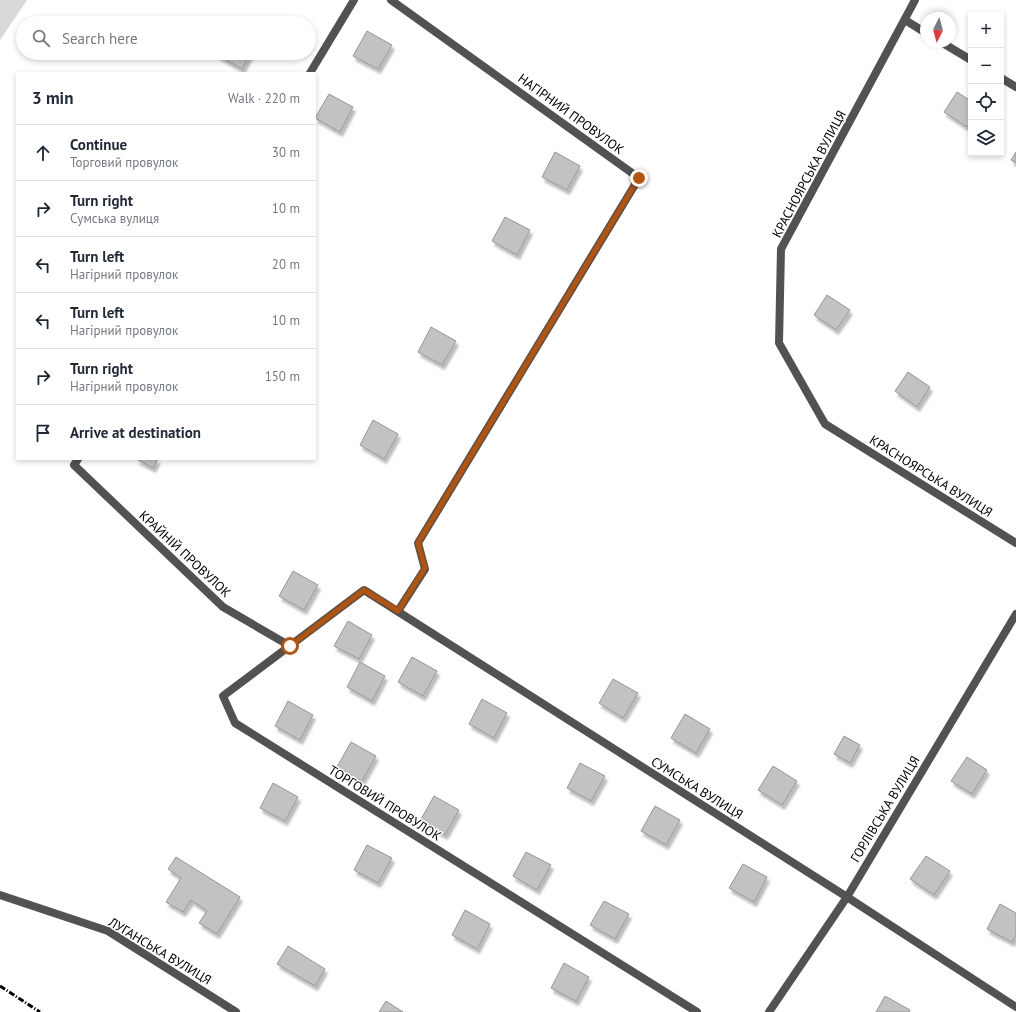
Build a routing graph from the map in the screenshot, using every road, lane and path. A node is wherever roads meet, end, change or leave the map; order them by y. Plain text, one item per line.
1 (354, 0) edge
2 (391, 0) edge
3 (915, 0) edge
4 (905, 20) junction
5 (920, 29) edge
6 (950, 48) edge
7 (968, 58) edge
8 (311, 72) edge
9 (1004, 80) edge
10 (1016, 87) edge
11 (76, 462) edge
12 (1016, 543) edge
13 (364, 590) joint
14 (398, 611) junction
15 (1016, 614) edge
16 (290, 646) junction
17 (0, 895) edge
18 (847, 897) junction
19 (1016, 1007) edge
20 (236, 1012) edge
21 (697, 1012) edge
22 (769, 1012) edge

1 - 8 street
2 - 14 street, НАГІРНИЙ ПРОВУЛОК
3 - 4 street, КРАСНОЯРСЬКА ВУЛИЦЯ
4 - 5 street
4 - 12 street, КРАСНОЯРСЬКА ВУЛИЦЯ
6 - 7 street
9 - 10 street
11 - 16 street, КРАЙНІЙ ПРОВУЛОК
13 - 14 street, СУМСЬКА ВУЛИЦЯ
13 - 16 street, ТОРГОВИЙ ПРОВУЛОК
14 - 18 street, СУМСЬКА ВУЛИЦЯ
15 - 18 street, ГОРЛІВСЬКА ВУЛИЦЯ
16 - 21 street, ТОРГОВИЙ ПРОВУЛОК
17 - 20 street, ЛУГАНСЬКА ВУЛИЦЯ
18 - 19 street, СУМСЬКА ВУЛИЦЯ
18 - 22 street, ГОРЛІВСЬКА ВУЛИЦЯ

